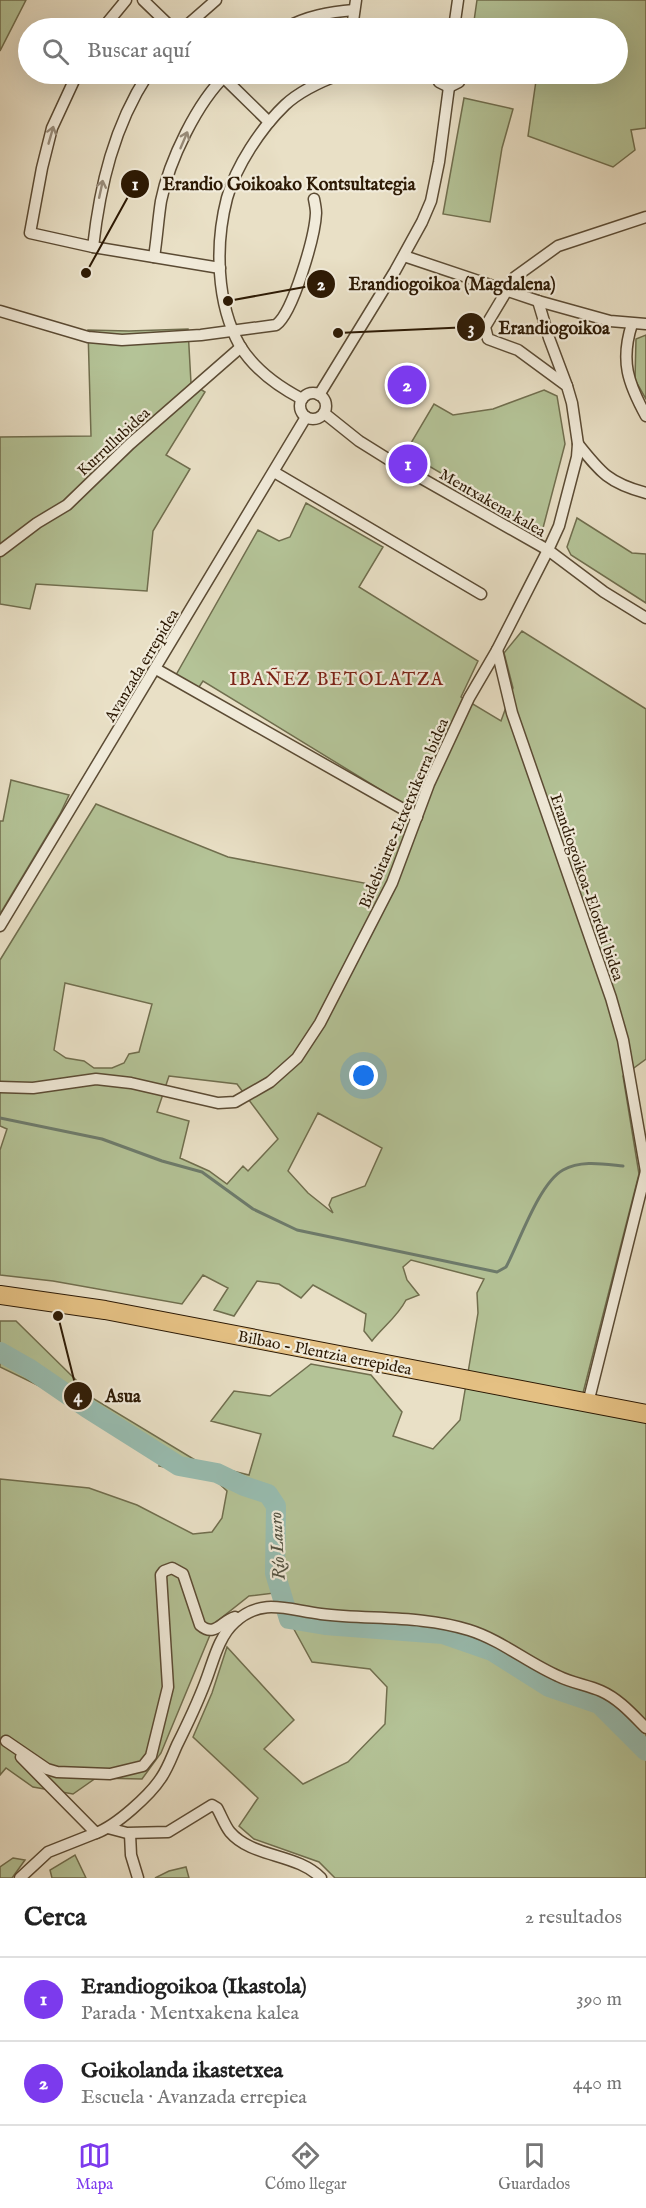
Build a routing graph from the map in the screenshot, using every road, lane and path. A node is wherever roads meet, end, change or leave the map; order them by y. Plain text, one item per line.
1 (126, 0) edge
2 (143, 0) edge
3 (216, 0) edge
4 (458, 0) edge
5 (355, 5) edge
6 (111, 18) edge
7 (162, 18) edge
8 (195, 18) edge
9 (307, 18) edge
10 (455, 18) edge
11 (72, 84) edge
12 (142, 84) edge
13 (217, 84) edge
14 (232, 84) edge
15 (318, 84) edge
16 (443, 84) edge
17 (455, 84) edge
18 (449, 87) junction
19 (269, 122) junction
20 (314, 199) dead end
21 (646, 217) edge
22 (93, 247) junction
23 (404, 256) junction
24 (154, 257) junction
25 (220, 268) junction
26 (505, 291) junction
27 (538, 301) junction
28 (0, 311) edge
29 (632, 324) junction
30 (646, 324) edge
31 (233, 331) junction
32 (241, 347) junction
33 (567, 386) junction
34 (319, 395) junction
35 (302, 399) junction
36 (324, 413) junction
37 (646, 416) edge
38 (306, 417) junction
39 (578, 444) junction
40 (274, 472) junction
41 (646, 493) edge
42 (549, 550) junction
43 (0, 552) edge
44 (481, 594) dead end
45 (646, 618) edge
46 (497, 650) junction
47 (156, 669) junction
48 (417, 817) junction
49 (0, 927) edge
50 (0, 1087) edge
51 (646, 1172) edge
52 (1, 1295) edge
53 (588, 1403) junction
54 (646, 1414) edge
55 (244, 1615) junction
56 (646, 1728) edge
57 (3, 1738) edge
58 (108, 1828) junction
59 (96, 1833) junction
60 (130, 1834) junction
61 (21, 1878) edge
62 (138, 1878) edge
63 (321, 1878) edge

1 - 6 street
2 - 7 street
3 - 8 street
4 - 10 street
5 - 9 street
22 -> 11 street
22 -> 12 street
24 -> 13 street
14 - 19 street
15 - 19 street
16 - 18 street
17 - 18 street
18 - 23 street
19 - 25 street
20 - 31 street
21 - 26 street
22 - 24 street
23 - 26 street
23 - 34 street
24 - 25 street
25 - 31 street
26 - 27 street
26 - 33 street
27 - 29 street
27 - 33 street
28 - 31 street
29 - 30 street
29 - 37 street
31 - 32 street
32 - 35 street
32 - 43 street, Kurrullubidea
33 - 39 street
34 - 35 street
34 - 36 street
35 - 38 street
36 - 38 street
36 - 42 street, Mentxakena kalea
38 - 40 street, Avanzada errepidea
39 - 41 street
39 - 42 street, Bidebitarte-Etxetxikerra bidea
40 - 44 street
40 - 47 street, Avanzada errepidea
42 - 45 street, Mentxakena kalea
42 - 46 street, Bidebitarte-Etxetxikerra bidea
46 - 48 street, Bidebitarte-Etxetxikerra bidea
46 - 51 street, Erandiogoikoa-Elordui bidea
47 - 48 street
47 - 49 street, Avanzada errepidea
48 - 50 street, Bidebitarte-Etxetxikerra bidea
51 - 53 street
52 - 53 main road, Bilbao - Plentzia errepidea
53 - 54 main road, Bilbao - Plentzia errepidea
55 - 56 street
55 - 57 street
55 - 58 street
57 - 59 street
58 - 59 street
58 - 60 street
59 - 61 street
60 - 62 street
60 - 63 street

